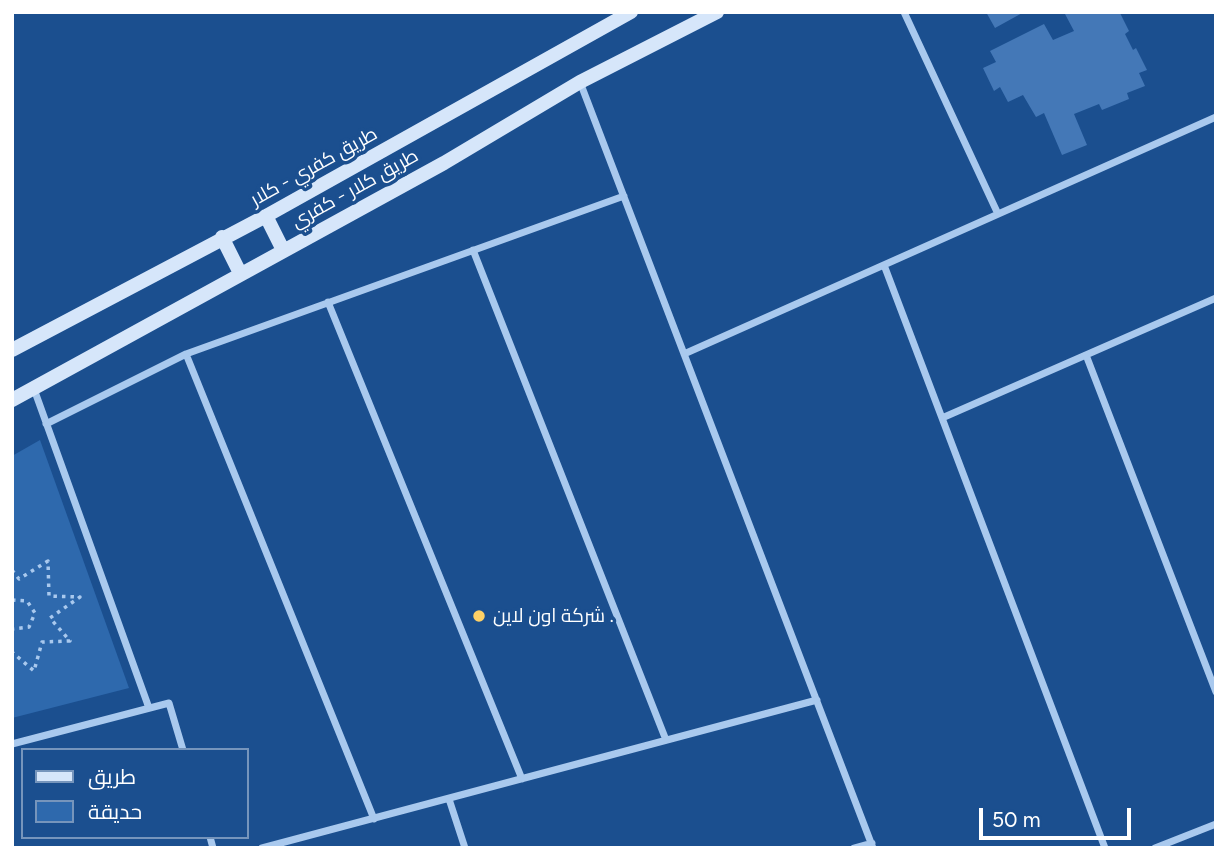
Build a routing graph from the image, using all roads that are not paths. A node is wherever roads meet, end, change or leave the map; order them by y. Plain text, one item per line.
1 (631, 12) edge
2 (717, 12) edge
3 (904, 12) edge
4 (580, 82) junction
5 (1216, 117) edge
6 (624, 196) junction
7 (998, 214) junction
8 (266, 216) junction
9 (222, 237) junction
10 (283, 250) junction
11 (473, 250) junction
12 (884, 265) junction
13 (240, 273) junction
14 (1216, 298) edge
15 (328, 302) junction
16 (12, 350) edge
17 (186, 354) junction
18 (684, 354) junction
19 (1086, 355) junction
20 (34, 388) junction
21 (12, 400) edge
22 (942, 418) junction
23 (46, 424) junction
24 (1216, 692) edge
25 (817, 701) junction
26 (149, 708) junction
27 (666, 740) junction
28 (12, 744) edge
29 (182, 748) edge
30 (522, 779) junction
31 (449, 799) junction
32 (374, 819) junction
33 (1216, 824) edge
34 (873, 845) edge
35 (262, 848) edge
36 (465, 848) edge
37 (854, 848) edge
38 (1105, 848) edge
39 (1155, 848) edge

1 - 8 main road, طريق كفري - كلار
2 - 4 main road, طريق كلار - كفري
3 - 7 street
4 - 6 street
4 - 10 main road, طريق كلار - كفري
5 - 7 street
6 - 11 street
6 - 18 street
7 - 12 street
8 - 9 main road, طريق كفري - كلار
8 - 10 main road
9 - 13 main road
9 - 16 main road, طريق كفري - كلار
10 - 13 main road, طريق كلار - كفري
11 - 15 street
11 - 27 street
12 - 18 street
12 - 22 street
13 - 20 main road, طريق كلار - كفري
14 - 19 street
15 - 17 street
15 - 30 street
17 - 23 street
17 - 32 street
18 - 25 street
19 - 22 street
19 - 24 street
20 - 21 main road, طريق كلار - كفري
20 - 23 street
22 - 38 street
23 - 26 street
25 - 27 street
25 - 34 street
26 - 28 street
26 - 29 street
27 - 30 street
30 - 31 street
31 - 32 street
31 - 36 street
32 - 35 street
33 - 39 street
34 - 37 street

